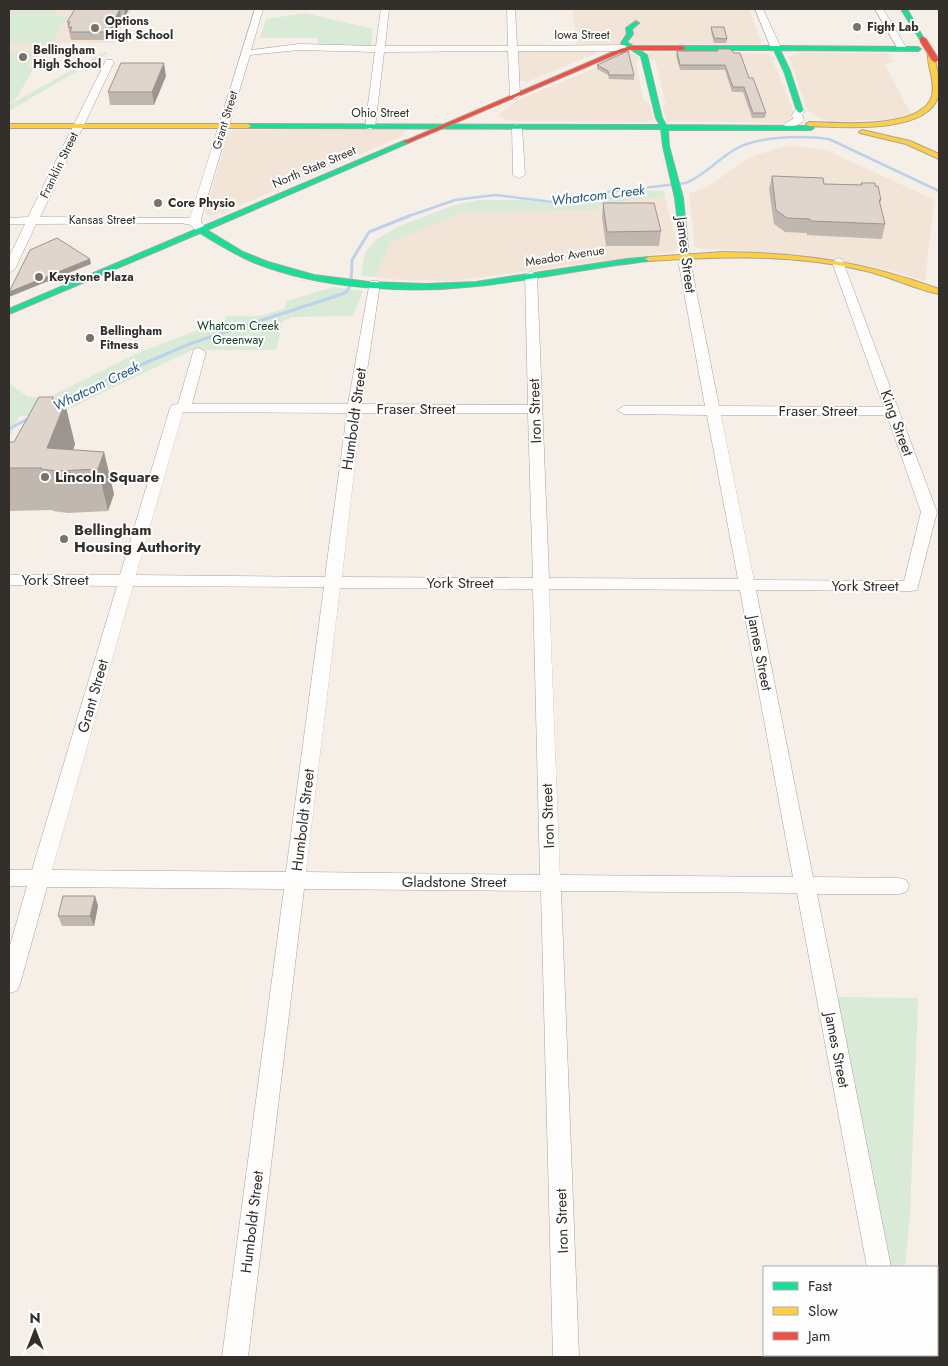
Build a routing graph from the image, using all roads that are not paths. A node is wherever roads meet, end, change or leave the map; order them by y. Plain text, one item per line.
1 (259, 9) edge
2 (385, 9) edge
3 (511, 9) edge
4 (759, 9) edge
5 (879, 9) edge
6 (904, 9) edge
7 (633, 10) edge
8 (920, 44) junction
9 (630, 48) junction
10 (776, 48) junction
11 (380, 49) junction
12 (513, 49) junction
13 (902, 49) junction
14 (246, 53) junction
15 (934, 59) edge
16 (109, 62) dead end
17 (514, 96) junction
18 (496, 104) junction
19 (800, 111) junction
20 (789, 124) junction
21 (836, 124) junction
22 (9, 126) edge
23 (78, 126) junction
24 (223, 126) junction
25 (810, 126) junction
26 (370, 127) junction
27 (443, 127) junction
28 (515, 127) junction
29 (664, 127) junction
30 (751, 127) junction
31 (939, 157) edge
32 (519, 175) dead end
33 (9, 221) edge
34 (32, 221) junction
35 (198, 226) junction
36 (686, 256) junction
37 (838, 262) junction
38 (9, 268) edge
39 (531, 275) junction
40 (374, 284) junction
41 (939, 292) edge
42 (9, 312) edge
43 (199, 352) dead end
44 (181, 408) junction
45 (355, 408) junction
46 (535, 409) junction
47 (624, 410) dead end
48 (713, 410) junction
49 (892, 411) junction
50 (9, 580) edge
51 (126, 581) junction
52 (333, 582) junction
53 (541, 584) junction
54 (747, 585) junction
55 (911, 586) joint
56 (9, 878) edge
57 (40, 878) junction
58 (295, 880) junction
59 (551, 883) junction
60 (805, 885) junction
61 (899, 886) dead end
62 (9, 984) edge
63 (880, 1266) edge
64 (939, 1297) edge
65 (938, 1316) edge
66 (235, 1357) edge
67 (566, 1357) edge

1 - 14 street, Grant Street
2 - 11 street
3 - 12 street
4 - 10 street
5 - 13 street
6 - 8 main road
7 - 9 main road
8 - 13 main road, Iowa Street
8 - 15 main road, bridge
9 - 10 main road, Iowa Street
9 - 12 street, Iowa Street
9 - 17 main road, North State Street
9 - 29 main road, James Street
10 - 13 main road, Iowa Street
10 - 19 main road
11 - 12 street, Iowa Street
11 - 14 street, Iowa Street
11 - 26 street
12 - 17 street
14 - 24 street, Grant Street
15 - 21 main road
16 - 23 street, Franklin Street
17 - 18 main road, North State Street
18 - 27 main road, North State Street
18 - 28 main road
19 - 20 street
19 - 21 main road
20 - 25 main road, Ohio Street
20 - 30 main road, Ohio Street
21 - 25 main road
22 - 23 main road, Ohio Street
23 - 24 main road, Ohio Street
23 - 34 street, Franklin Street
24 - 26 main road, Ohio Street
24 - 35 street, Grant Street
25 - 30 main road, Ohio Street
25 - 31 main road
26 - 27 main road, Ohio Street
27 - 28 main road, Ohio Street
27 - 35 main road, North State Street
28 - 29 main road, Ohio Street
28 - 32 street
29 - 30 main road, Ohio Street
29 - 36 main road, James Street
33 - 34 street, Kansas Street
34 - 35 street, Kansas Street
34 - 38 street, Franklin Street
35 - 40 main road, Meador Avenue
35 - 42 main road, North State Street
36 - 37 main road, Meador Avenue
36 - 39 main road, Meador Avenue
36 - 48 street, James Street
37 - 41 main road, Meador Avenue
37 - 49 street, King Street
39 - 40 main road, Meador Avenue
39 - 46 street, Iron Street
40 - 45 street, Humboldt Street
43 - 44 street, Grant Street
44 - 45 street, Fraser Street
44 - 51 street, Grant Street
45 - 46 street, Fraser Street
45 - 52 street, Humboldt Street
46 - 53 street, Iron Street
47 - 48 street, Fraser Street
48 - 49 street, Fraser Street
48 - 54 street, James Street
49 - 55 street, King Street
50 - 51 street, York Street
51 - 52 street, York Street
51 - 57 street, Grant Street
52 - 53 street, York Street
52 - 58 street, Humboldt Street
53 - 54 street, York Street
53 - 59 street, Iron Street
54 - 55 street, York Street
54 - 60 street, James Street
56 - 57 street, Gladstone Street
57 - 58 street, Gladstone Street
57 - 62 street, Grant Street
58 - 59 street, Gladstone Street
58 - 66 street, Humboldt Street
59 - 60 street, Gladstone Street
59 - 67 street, Iron Street
60 - 61 street, Gladstone Street
60 - 63 street, James Street
64 - 65 main road

